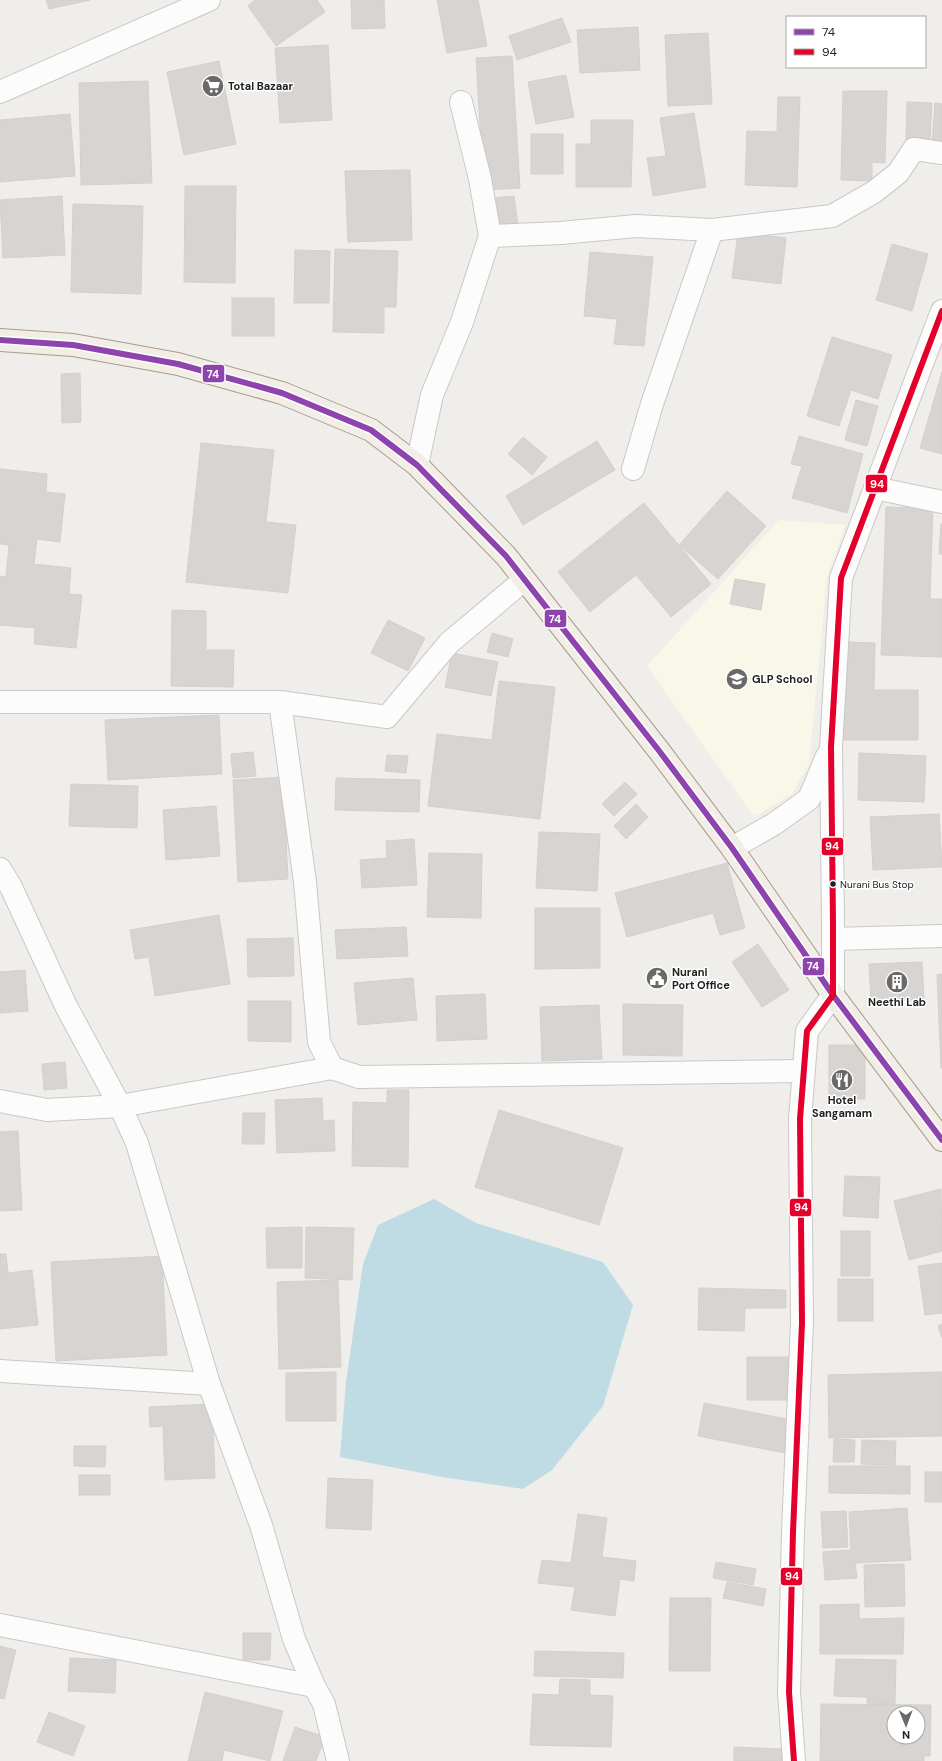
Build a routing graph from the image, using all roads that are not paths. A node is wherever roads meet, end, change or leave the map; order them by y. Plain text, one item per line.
1 (208, 0) edge
2 (0, 92) edge
3 (461, 102) dead end
4 (942, 153) edge
5 (712, 230) junction
6 (490, 236) junction
7 (942, 311) edge
8 (0, 340) edge
9 (417, 465) junction
10 (633, 469) dead end
11 (875, 488) junction
12 (942, 502) edge
13 (524, 580) junction
14 (0, 702) edge
15 (280, 702) junction
16 (831, 747) junction
17 (732, 848) junction
18 (0, 869) edge
19 (942, 936) edge
20 (833, 939) junction
21 (833, 995) junction
22 (332, 1068) junction
23 (803, 1071) junction
24 (0, 1101) edge
25 (120, 1106) junction
26 (942, 1140) edge
27 (0, 1371) edge
28 (209, 1384) junction
29 (0, 1625) edge
30 (314, 1686) junction
31 (338, 1761) edge
32 (794, 1761) edge

1 - 2 street
3 - 6 street
4 - 5 street
5 - 6 street
5 - 10 street
6 - 9 street
7 - 11 street
8 - 9 main road
9 - 13 main road
11 - 12 street
11 - 16 street
13 - 15 street
13 - 17 main road
14 - 15 street
15 - 22 street
16 - 17 street
16 - 20 street
17 - 21 main road
18 - 25 street
19 - 20 street
20 - 21 street
21 - 23 street
21 - 26 main road
22 - 23 street
22 - 25 street
23 - 32 street
24 - 25 street
25 - 28 street
27 - 28 street
28 - 30 street
29 - 30 street
30 - 31 street

